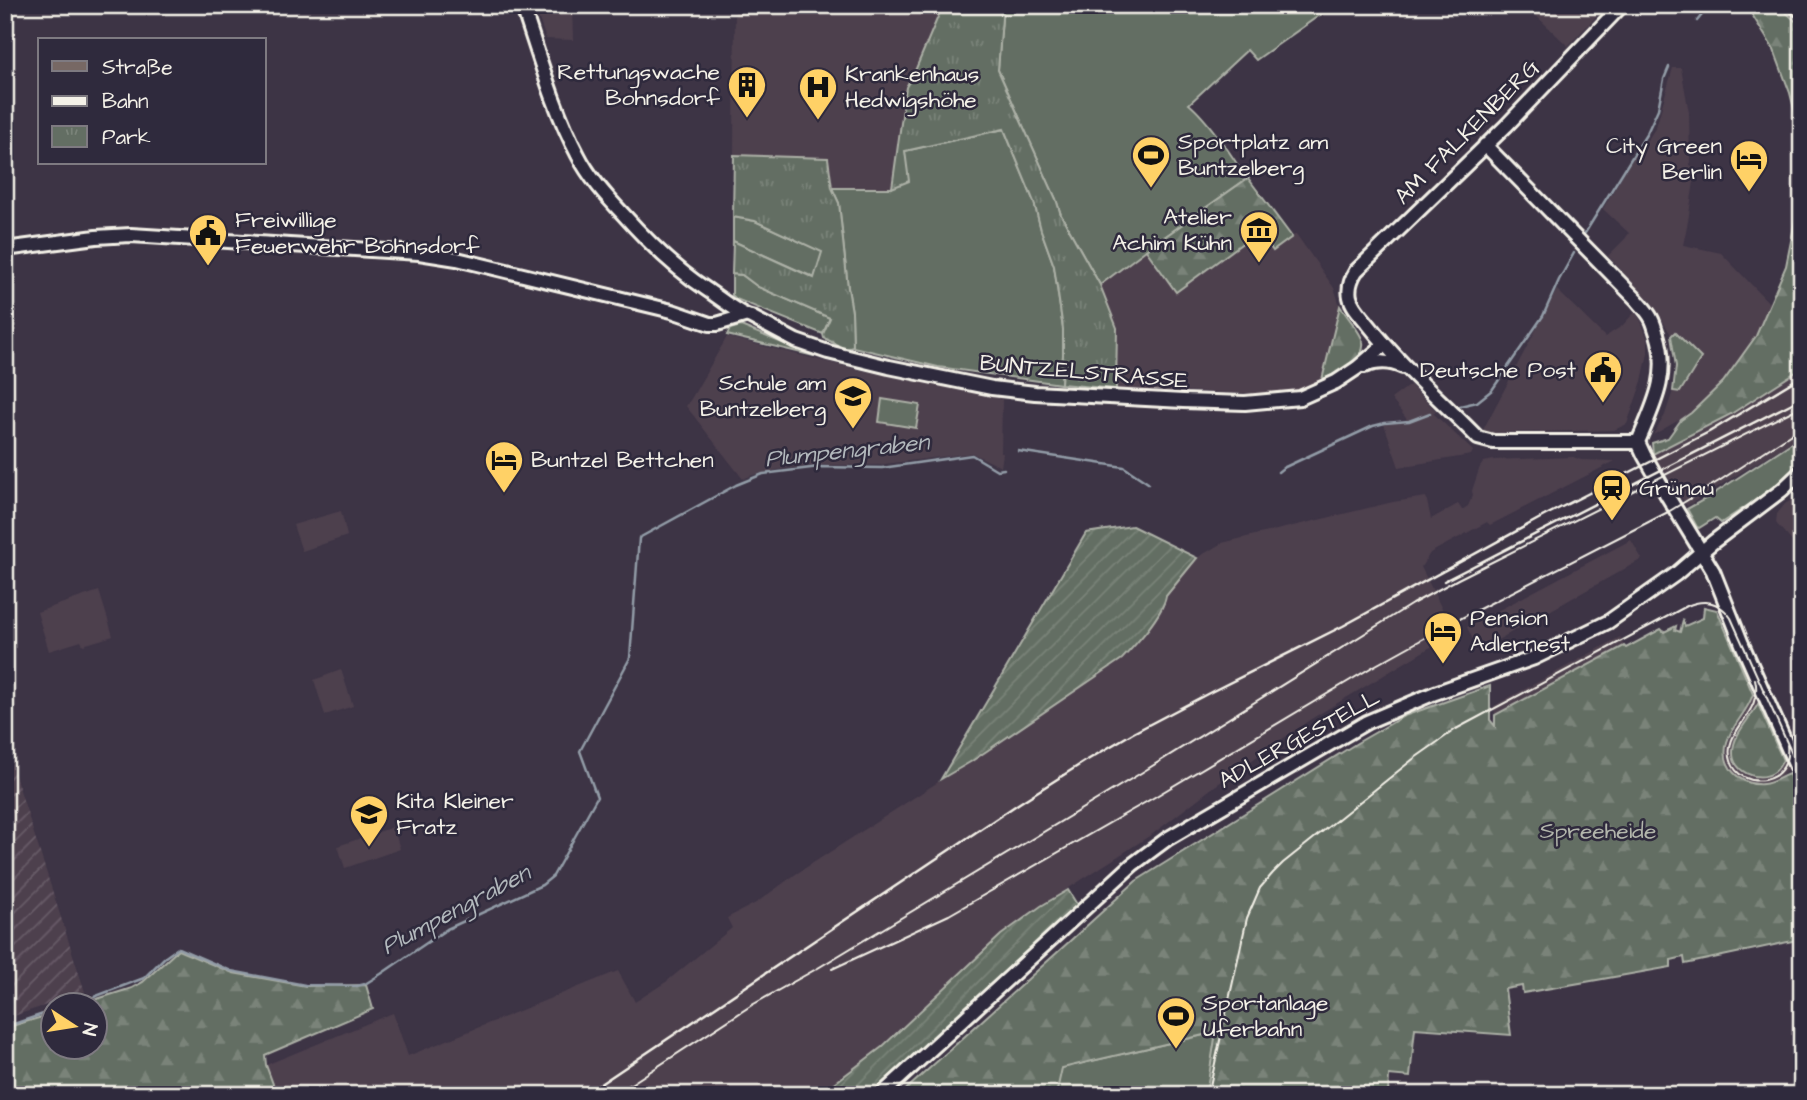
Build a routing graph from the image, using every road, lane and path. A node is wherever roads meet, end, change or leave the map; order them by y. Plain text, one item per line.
1 (522, 5) edge
2 (1622, 5) edge
3 (1795, 5) edge
4 (1802, 11) edge
5 (1485, 145) junction
6 (5, 249) edge
7 (744, 316) junction
8 (1384, 345) junction
9 (1357, 368) junction
10 (1407, 369) junction
11 (1639, 442) junction
12 (1802, 471) edge
13 (1802, 480) edge
14 (1782, 490) junction
15 (1702, 552) junction
16 (1802, 780) edge
17 (881, 1095) edge

1 - 7 street, BUNTZELSTRASSE
2 - 5 street, AM FALKENBERG
3 - 4 main road
5 - 8 street, AM FALKENBERG
5 - 11 street
6 - 7 street
7 - 9 street, BUNTZELSTRASSE
8 - 9 street, BUNTZELSTRASSE
8 - 10 street
9 - 10 street, BUNTZELSTRASSE
10 - 11 street
11 - 15 street
12 - 14 street, ADLERGESTELL
13 - 14 street, ADLERGESTELL
14 - 15 street, ADLERGESTELL
15 - 16 street
15 - 17 street, ADLERGESTELL

